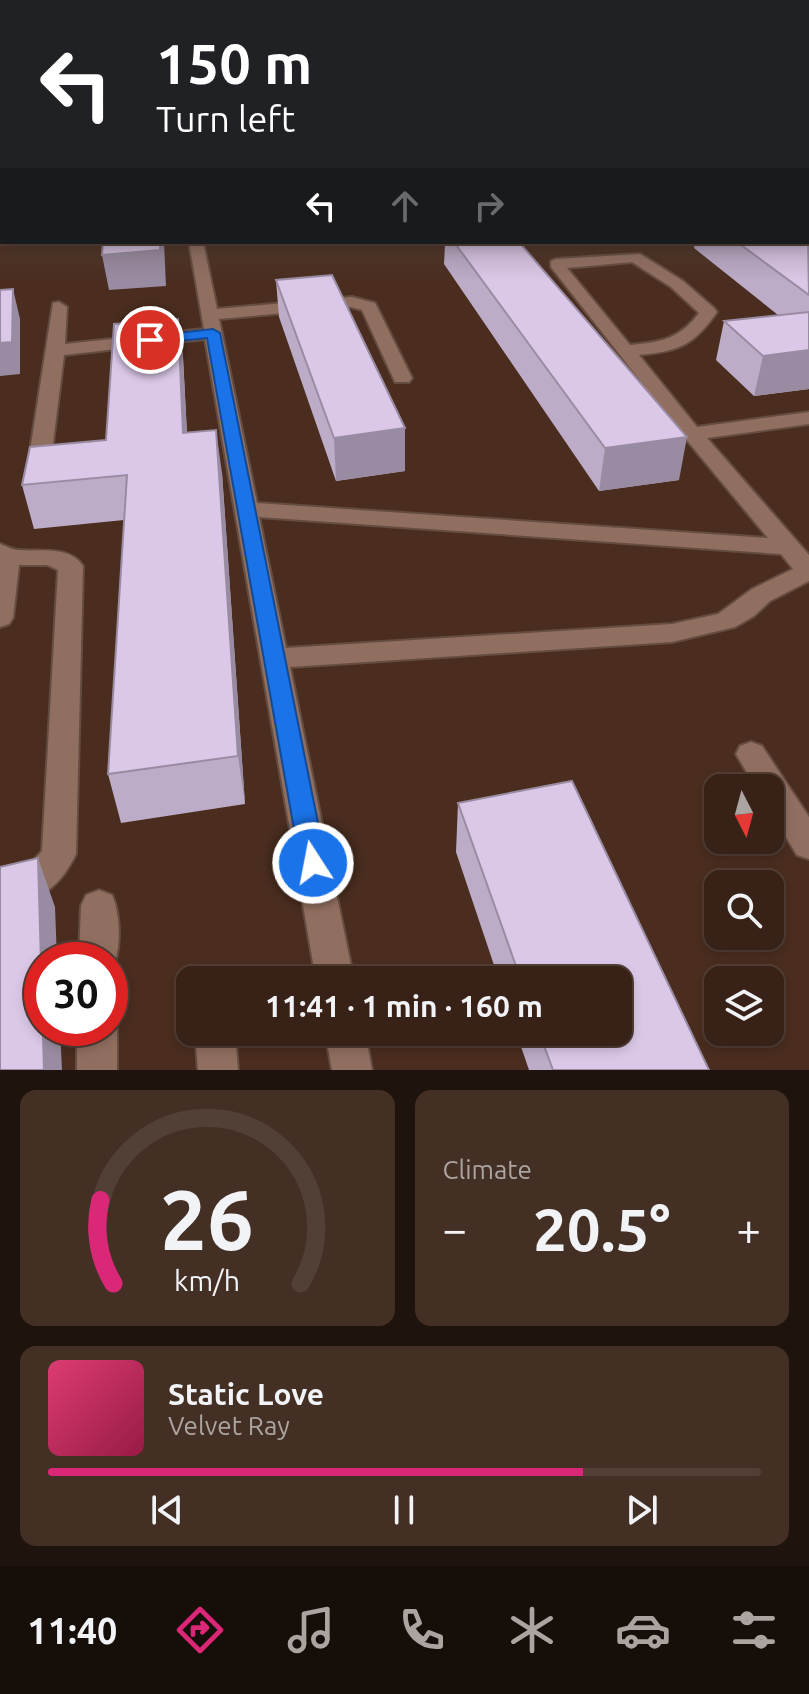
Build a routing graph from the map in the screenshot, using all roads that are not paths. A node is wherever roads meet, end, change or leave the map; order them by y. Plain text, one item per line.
1 (196, 244) edge
2 (59, 307) dead end
3 (212, 324) junction
4 (55, 351) junction
5 (625, 351) junction
6 (402, 378) dead end
7 (809, 418) edge
8 (692, 434) junction
9 (41, 451) edge
10 (248, 509) junction
11 (786, 547) junction
12 (4, 555) edge
13 (809, 571) edge
14 (0, 618) edge
15 (275, 658) junction
16 (751, 754) dead end
17 (809, 845) edge
18 (0, 887) edge
19 (99, 906) dead end
20 (98, 942) edge
21 (332, 966) edge
22 (97, 1046) edge
23 (216, 1046) edge
24 (348, 1046) edge
25 (97, 1070) edge
26 (218, 1070) edge
27 (352, 1070) edge

1 - 3 street
2 - 4 street
3 - 4 street
3 - 6 street
3 - 10 street
4 - 9 street
5 - 5 street
5 - 8 street
7 - 8 street
8 - 11 street
10 - 11 street
10 - 15 street
11 - 13 street
12 - 14 street
12 - 18 street
13 - 15 street
15 - 21 street
16 - 17 street
19 - 20 street
22 - 25 street
23 - 26 street
24 - 27 street

